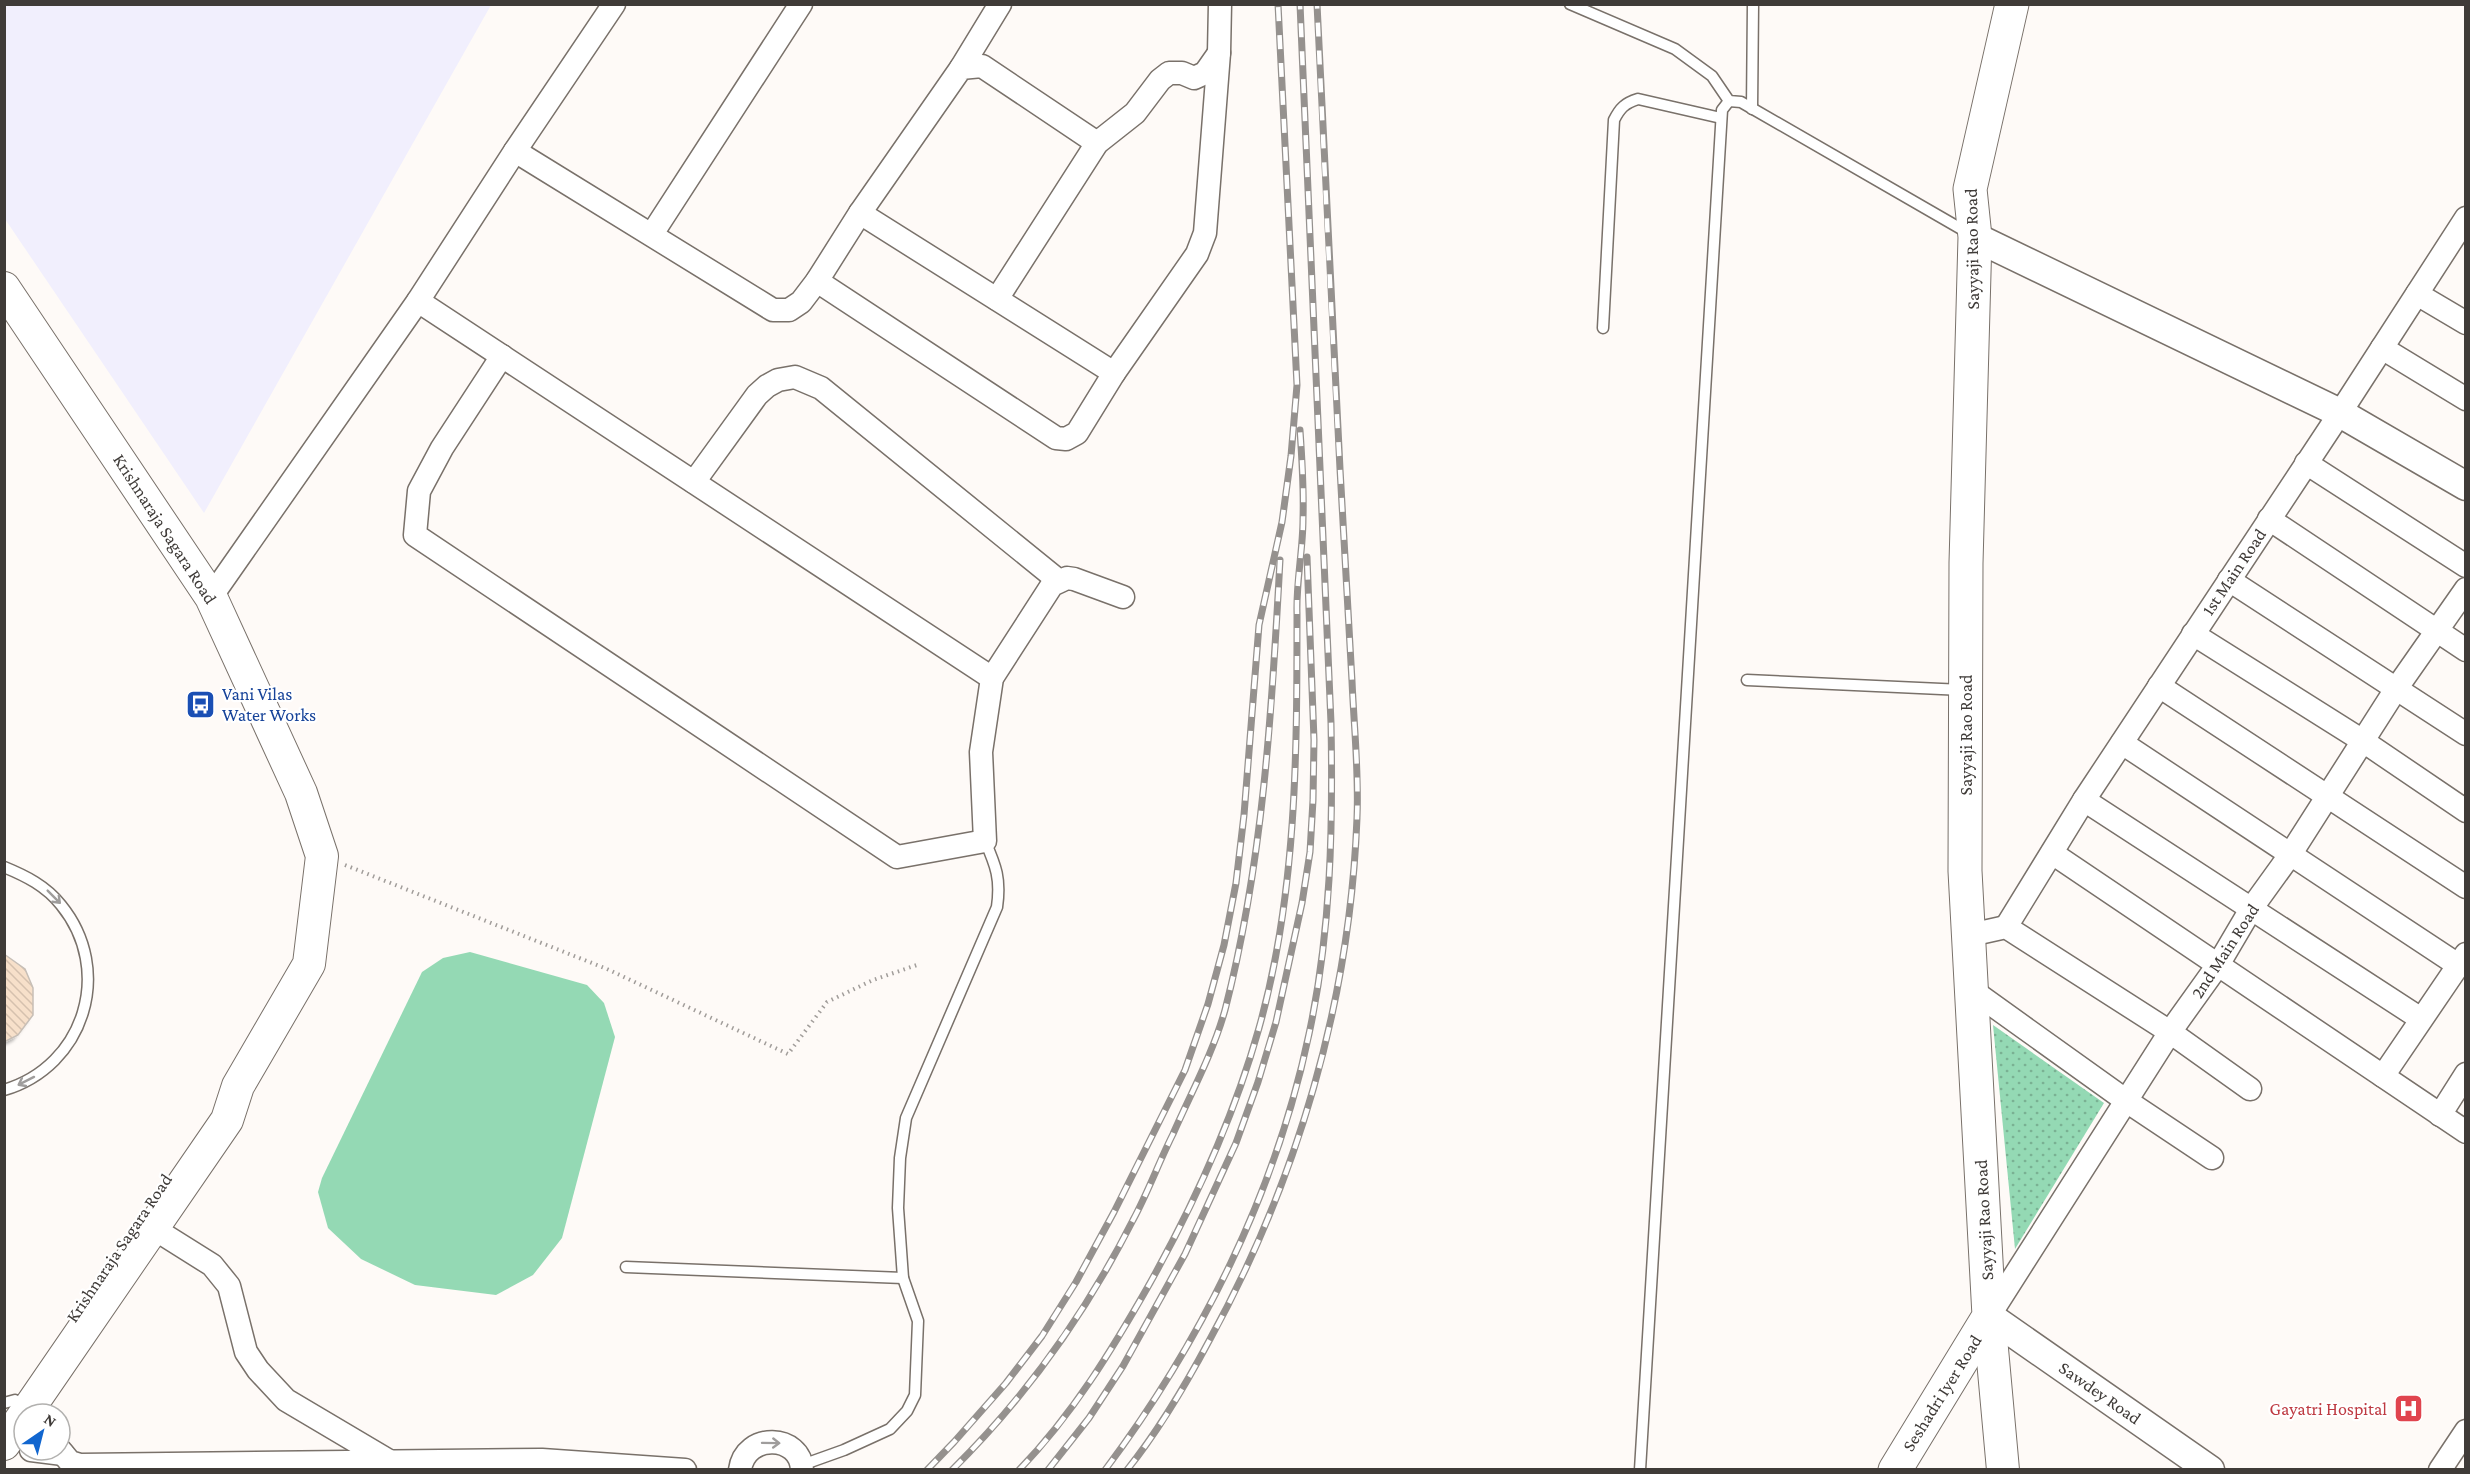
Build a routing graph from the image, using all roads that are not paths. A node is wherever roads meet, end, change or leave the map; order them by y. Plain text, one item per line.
1 (615, 4) edge
2 (801, 4) edge
3 (1000, 4) edge
4 (1220, 4) edge
5 (1570, 4) edge
6 (1753, 4) edge
7 (2012, 4) edge
8 (1220, 53) junction
9 (961, 68) junction
10 (1730, 101) junction
11 (1752, 109) junction
12 (1721, 118) junction
13 (1097, 143) junction
14 (515, 151) junction
15 (860, 213) junction
16 (2466, 218) edge
17 (652, 234) junction
18 (1976, 237) junction
19 (2458, 246) edge
20 (817, 281) junction
21 (4, 288) edge
22 (2416, 294) junction
23 (998, 299) junction
24 (418, 301) junction
25 (2466, 323) edge
26 (1603, 328) dead end
27 (2382, 348) junction
28 (502, 356) junction
29 (1114, 373) junction
30 (2466, 399) edge
31 (2340, 413) junction
32 (2306, 463) junction
33 (694, 482) junction
34 (2466, 486) edge
35 (2269, 519) junction
36 (2466, 566) edge
37 (2229, 580) junction
38 (1059, 581) junction
39 (2466, 589) edge
40 (211, 597) junction
41 (1123, 597) dead end
42 (2436, 631) junction
43 (2193, 634) junction
44 (2466, 650) edge
45 (992, 678) junction
46 (1747, 680) dead end
47 (2159, 686) junction
48 (2396, 689) junction
49 (1966, 690) junction
50 (2466, 734) edge
51 (2363, 741) junction
52 (2122, 743) junction
53 (2327, 795) junction
54 (2084, 800) junction
55 (2466, 811) edge
56 (985, 841) junction
57 (2052, 853) junction
58 (2290, 855) junction
59 (4, 867) edge
60 (2466, 887) edge
61 (2252, 909) junction
62 (2006, 927) junction
63 (1970, 935) junction
64 (2462, 960) edge
65 (2218, 965) junction
66 (1973, 991) junction
67 (2421, 1019) junction
68 (2170, 1032) junction
69 (2466, 1074) edge
70 (2383, 1076) junction
71 (238, 1086) junction
72 (2250, 1089) dead end
73 (4, 1090) edge
74 (2127, 1102) junction
75 (2440, 1115) junction
76 (2466, 1132) edge
77 (2212, 1158) dead end
78 (153, 1228) junction
79 (626, 1268) dead end
80 (903, 1278) junction
81 (1989, 1316) junction
82 (24, 1402) edge
83 (25, 1402) edge
84 (12, 1426) edge
85 (2466, 1431) edge
86 (4, 1445) edge
87 (390, 1461) junction
88 (70, 1462) edge
89 (802, 1467) edge
90 (685, 1470) edge
91 (740, 1470) edge
92 (1640, 1470) edge
93 (1895, 1470) edge
94 (2003, 1470) edge
95 (2210, 1470) edge
96 (2440, 1470) edge

1 - 14 street
2 - 17 street
3 - 9 street
4 - 8 street
5 - 10 lane
6 - 11 lane
7 - 18 main road, Sayyaji Rao Road
8 - 13 street
8 - 29 street
9 - 13 street
9 - 15 street
10 - 11 lane
10 - 12 lane
11 - 18 lane
12 - 26 lane
12 - 92 lane
13 - 23 street
14 - 17 street
14 - 24 street
15 - 20 street
15 - 23 street
16 - 19 street, 1st Main Road
17 - 20 street
18 - 31 street
18 - 49 main road, Sayyaji Rao Road
19 - 22 street, 1st Main Road
20 - 29 street
21 - 40 main road, Krishnaraja Sagara Road
22 - 25 street
22 - 27 street, 1st Main Road
23 - 29 street
24 - 28 street
24 - 40 street
27 - 30 street
27 - 31 street, 1st Main Road
28 - 33 street
28 - 56 street
31 - 32 street, 1st Main Road
31 - 34 street
32 - 35 street, 1st Main Road
32 - 36 street
33 - 38 street
33 - 45 street
35 - 37 street, 1st Main Road
35 - 42 street
37 - 43 street, 1st Main Road
37 - 48 street
38 - 41 street
38 - 45 street
39 - 42 street, 2nd Main Road
40 - 71 main road, Krishnaraja Sagara Road
42 - 44 street
42 - 48 street, 2nd Main Road
43 - 47 street, 1st Main Road
43 - 51 street
45 - 56 street
46 - 49 lane
47 - 52 street, 1st Main Road
47 - 53 street
48 - 50 street
48 - 51 street, 2nd Main Road
49 - 63 main road, Sayyaji Rao Road
51 - 53 street, 2nd Main Road
51 - 55 street
52 - 54 street, 1st Main Road
52 - 58 street
53 - 58 street, 2nd Main Road
53 - 60 street
54 - 57 street, 1st Main Road
54 - 61 street
56 - 80 lane
57 - 62 street, 1st Main Road
57 - 65 street
58 - 61 street, 2nd Main Road
58 - 64 street
59 -> 73 lane
61 - 65 street, 2nd Main Road
61 - 67 street
62 - 63 street
62 - 68 street
63 - 66 main road, Sayyaji Rao Road
64 - 67 street
65 - 68 street, 2nd Main Road
65 - 70 street
66 - 74 street
66 - 81 main road, Sayyaji Rao Road
67 - 70 street
68 - 72 street
68 - 74 street, 2nd Main Road
69 - 75 street
70 - 75 street
71 - 78 main road, Krishnaraja Sagara Road
71 - 82 main road, Krishnaraja Sagara Road
74 - 77 street
74 - 81 street, 2nd Main Road
75 - 76 street
78 - 83 main road, Krishnaraja Sagara Road
78 - 87 street
79 - 80 lane
80 - 89 lane
81 - 93 main road, Seshadri Iyer Road
81 - 94 main road, Sayyaji Rao Road
81 - 95 street, Sawdey Road
84 - 86 main road, Krishnaraja Sagara Road
85 - 96 street
87 - 88 street
87 - 90 street
91 -> 89 street

